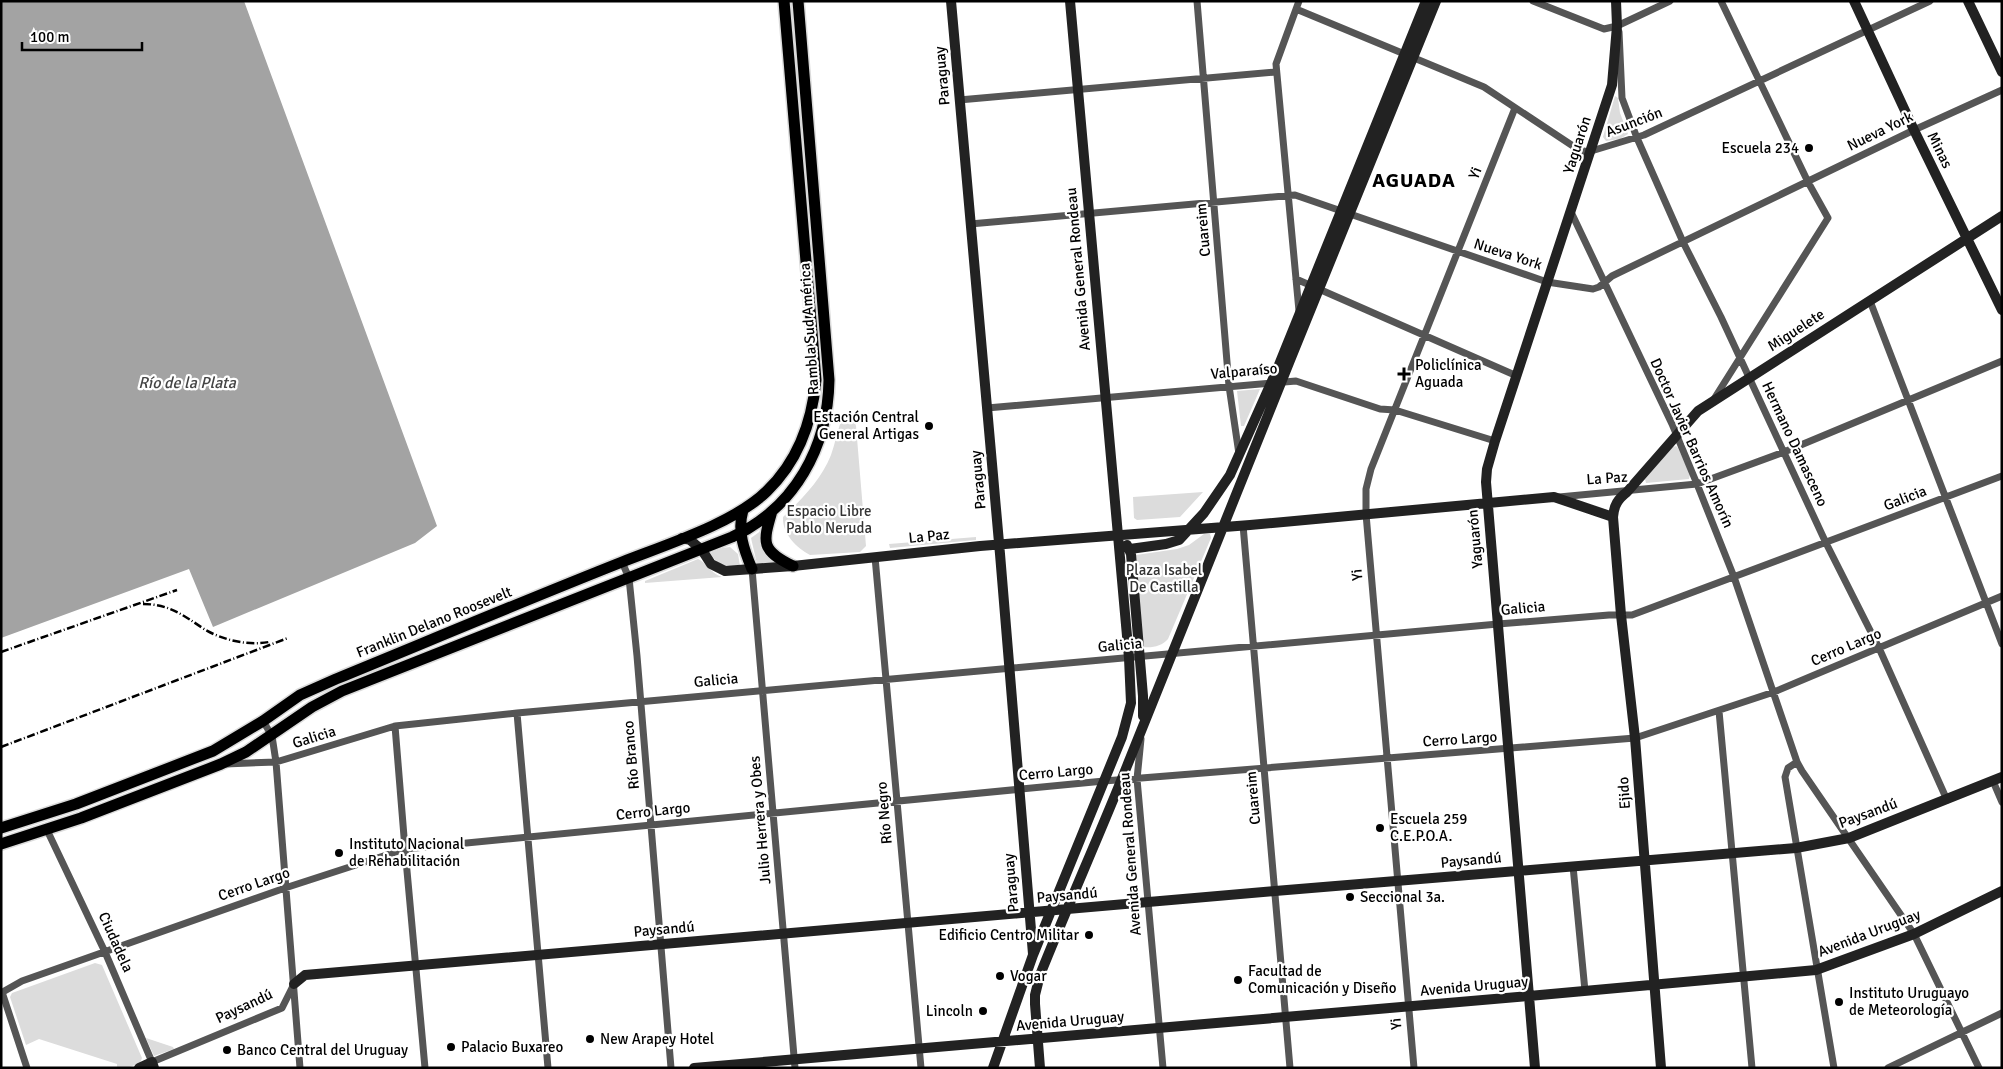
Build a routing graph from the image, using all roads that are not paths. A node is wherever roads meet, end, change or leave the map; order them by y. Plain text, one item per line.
1 (784, 1) edge
2 (798, 1) edge
3 (951, 1) edge
4 (1070, 1) edge
5 (1197, 1) edge
6 (1426, 1) edge
7 (1436, 1) edge
8 (1532, 1) edge
9 (1616, 1) edge
10 (1670, 1) edge
11 (1721, 1) edge
12 (1854, 1) edge
13 (1930, 1) edge
14 (1968, 1) edge
15 (1298, 5) edge
16 (1617, 26) junction
17 (1868, 30) junction
18 (1409, 55) junction
19 (1276, 72) junction
20 (2002, 72) edge
21 (1204, 79) junction
22 (1759, 80) junction
23 (1078, 90) junction
24 (2002, 90) edge
25 (1622, 98) joint
26 (959, 100) junction
27 (1515, 108) junction
28 (1914, 130) junction
29 (1636, 138) junction
30 (1591, 152) junction
31 (1808, 182) junction
32 (1288, 195) junction
33 (1214, 201) junction
34 (1089, 212) junction
35 (1345, 212) junction
36 (1570, 212) junction
37 (2002, 216) edge
38 (970, 224) junction
39 (1966, 238) junction
40 (1683, 242) junction
41 (1458, 252) junction
42 (1296, 279) junction
43 (1547, 282) junction
44 (1604, 284) junction
45 (1315, 287) junction
46 (1870, 300) junction
47 (2002, 310) edge
48 (1299, 315) junction
49 (1424, 335) junction
50 (1739, 357) junction
51 (2002, 361) edge
52 (1517, 376) junction
53 (1748, 378) junction
54 (1276, 382) junction
55 (1229, 386) junction
56 (1105, 398) junction
57 (1908, 399) junction
58 (1712, 401) junction
59 (987, 408) junction
60 (1395, 410) junction
61 (1676, 434) junction
62 (1495, 441) junction
63 (1784, 452) junction
64 (1239, 455) junction
65 (2002, 476) edge
66 (1697, 484) junction
67 (1627, 492) junction
68 (1554, 497) junction
69 (1945, 497) junction
70 (1488, 503) junction
71 (743, 510) junction
72 (772, 511) junction
73 (1366, 514) junction
74 (1612, 517) junction
75 (1243, 525) junction
76 (1224, 527) junction
77 (1191, 528) junction
78 (741, 533) junction
79 (1119, 534) junction
80 (682, 538) junction
81 (1826, 543) junction
82 (999, 544) junction
83 (1130, 549) junction
84 (702, 550) junction
85 (875, 557) junction
86 (622, 562) junction
87 (1122, 562) junction
88 (793, 566) junction
89 (752, 570) junction
90 (1734, 577) junction
91 (629, 578) junction
92 (2002, 596) edge
93 (1986, 603) junction
94 (1621, 615) junction
95 (1498, 624) junction
96 (1376, 636) junction
97 (2002, 644) edge
98 (1254, 647) junction
99 (1879, 648) junction
100 (1171, 654) junction
101 (1140, 657) junction
102 (1129, 658) junction
103 (1009, 669) junction
104 (886, 680) junction
105 (763, 690) junction
106 (1774, 692) junction
107 (640, 701) junction
108 (1719, 711) junction
109 (518, 713) junction
110 (263, 721) junction
111 (395, 726) junction
112 (1142, 727) junction
113 (272, 736) junction
114 (1635, 738) junction
115 (1508, 749) junction
116 (1387, 758) junction
117 (276, 762) junction
118 (1797, 762) junction
119 (221, 764) junction
120 (1264, 768) junction
121 (1138, 779) junction
122 (1998, 779) edge
123 (1121, 780) junction
124 (1104, 781) junction
125 (1018, 790) junction
126 (1947, 800) junction
127 (897, 801) junction
128 (2002, 802) edge
129 (76, 804) junction
130 (773, 813) junction
131 (81, 818) junction
132 (651, 825) junction
133 (1, 828) edge
134 (47, 830) junction
135 (528, 837) junction
136 (1849, 838) junction
137 (1, 844) edge
138 (1796, 848) junction
139 (404, 849) junction
140 (1732, 853) junction
141 (1644, 860) junction
142 (1573, 866) junction
143 (1519, 870) junction
144 (1397, 882) junction
145 (285, 888) junction
146 (1274, 891) junction
147 (2002, 891) edge
148 (1148, 903) junction
149 (1067, 910) junction
150 (1051, 911) junction
151 (1029, 913) junction
152 (908, 924) junction
153 (1914, 934) junction
154 (783, 935) junction
155 (661, 944) junction
156 (105, 952) junction
157 (1033, 955) junction
158 (538, 956) junction
159 (416, 966) junction
160 (1816, 970) junction
161 (1744, 977) junction
162 (1, 982) edge
163 (294, 984) junction
164 (12, 986) junction
165 (1654, 986) junction
166 (1585, 991) junction
167 (2, 992) edge
168 (1529, 996) junction
169 (1409, 1006) junction
170 (2002, 1013) edge
171 (1286, 1017) junction
172 (1160, 1028) junction
173 (1962, 1033) junction
174 (1038, 1039) junction
175 (1003, 1042) junction
176 (919, 1048) junction
177 (794, 1063) edge
178 (153, 1065) edge
179 (27, 1068) edge
180 (139, 1068) edge
181 (300, 1068) edge
182 (425, 1068) edge
183 (548, 1068) edge
184 (671, 1068) edge
185 (694, 1068) edge
186 (921, 1068) edge
187 (994, 1068) edge
188 (1040, 1068) edge
189 (1163, 1068) edge
190 (1290, 1068) edge
191 (1414, 1068) edge
192 (1536, 1068) edge
193 (1661, 1068) edge
194 (1752, 1068) edge
195 (1834, 1068) edge
196 (1888, 1068) edge
197 (1979, 1068) edge

1 - 71 main road, Rambla Sud América
2 - 72 main road, Rambla Sud América
3 - 26 street, Paraguay
4 - 23 street, Avenida General Rondeau
5 - 21 street, Cuareim
6 - 18 street
7 - 18 street
8 - 16 street
9 - 16 street, Yaguarón
10 - 16 street
11 - 22 street
12 - 17 street, Minas
13 - 17 street, Asunción
14 - 20 street
15 - 18 street, Asunción
15 - 19 street
16 - 25 street, Yaguarón
16 - 30 street, Yaguarón
17 - 22 street, Asunción
17 - 28 street, Minas
18 - 27 street, Asunción
18 - 35 street
19 - 21 street
19 - 32 street
21 - 23 street
21 - 33 street, Cuareim
22 - 29 street, Asunción
22 - 31 street
23 - 26 street
23 - 34 street, Avenida General Rondeau
24 - 28 street, Nueva York
25 - 29 street, Hermano Damasceno
26 - 38 street, Paraguay
27 - 30 street, Asunción
27 - 41 street, Yi
28 - 31 street, Nueva York
28 - 39 street, Minas
29 - 30 street, Asunción
29 - 40 street, Hermano Damasceno
30 - 36 street, Yaguarón
31 - 40 street, Nueva York
31 - 50 street
32 - 33 street, Nueva York
32 - 35 street, Nueva York
32 - 42 street
33 - 34 street, Nueva York
33 - 55 street, Cuareim
34 - 38 street, Nueva York
34 - 56 street, Avenida General Rondeau
35 - 41 street, Nueva York
35 - 45 street
36 - 43 street, Yaguarón
36 - 44 street, Doctor Javier Barrios Amorín
37 - 39 street, Miguelete
38 - 59 street, Paraguay
39 - 46 street, Miguelete
39 - 47 street, Minas
40 - 44 street, Nueva York
40 - 50 street, Hermano Damasceno
41 - 43 street, Nueva York
41 - 49 street, Yi
42 - 45 street
42 - 48 street
43 - 44 street, Nueva York
43 - 52 street, Yaguarón
44 - 61 street, Doctor Javier Barrios Amorín
45 - 48 street
45 - 49 street
45 - 54 street
46 - 53 street, Miguelete
46 - 57 street
48 - 54 street
49 - 52 street
49 - 60 street, Yi
50 - 53 street, Hermano Damasceno
50 - 58 street
51 - 57 street, La Paz
52 - 62 street, Yaguarón
53 - 58 street, Miguelete
53 - 63 street, Hermano Damasceno
54 - 55 street, Valparaíso
54 - 60 street, Valparaíso
54 - 64 street
54 - 76 street
55 - 56 street, Valparaíso
55 - 64 street, Cuareim
56 - 59 street, Valparaíso
56 - 79 street, Avenida General Rondeau
57 - 63 street, La Paz
57 - 69 street
58 - 61 street, Miguelete
59 - 82 street, Paraguay
60 - 62 street, Valparaíso
60 - 73 street, Yi
61 - 66 street, Doctor Javier Barrios Amorín
61 - 67 street, Miguelete
62 - 70 street, Yaguarón
63 - 66 street, La Paz
63 - 81 street, Hermano Damasceno
64 - 77 street
65 - 69 street, Galicia
66 - 67 street, La Paz
66 - 90 street, Doctor Javier Barrios Amorín
67 - 68 street, La Paz
67 - 74 street
68 - 70 street, La Paz
68 - 74 street
69 - 81 street, Galicia
69 - 93 street
70 - 73 street, La Paz
70 - 95 street, Yaguarón
71 - 78 main road
71 - 80 main road, Rambla Sud América
72 - 78 main road, Rambla Sud América
72 - 88 main road
73 - 75 street, La Paz
73 - 96 street, Yi
74 - 94 street, Ejido
75 - 76 street, La Paz
75 - 98 street, Cuareim
76 - 77 street, La Paz
76 - 100 street
77 - 79 street, La Paz
77 - 83 street
78 - 84 main road, Rambla Sud América
78 - 89 main road
79 - 82 street, La Paz
79 - 83 street
79 - 87 street, Avenida General Rondeau
80 - 84 street, La Paz
80 - 86 main road, Rambla Sud América
81 - 90 street, Galicia
81 - 99 street, Hermano Damasceno
82 - 85 street, La Paz
82 - 103 street, Paraguay
83 - 87 street
83 - 101 street, Avenida General Rondeau
84 - 89 street, La Paz
84 - 91 main road, Rambla Sud América
85 - 88 street, La Paz
85 - 104 street, Río Negro
86 - 91 street, Río Branco
86 - 110 main road, Franklin Delano Roosevelt
87 - 102 street, Avenida General Rondeau
88 - 89 street, La Paz
89 - 105 street, Julio Herrera y Obes
90 - 94 street, Galicia
90 - 106 street, Doctor Javier Barrios Amorín
91 - 107 street, Río Branco
91 - 113 main road, Franklin Delano Roosevelt
92 - 93 street, Cerro Largo
93 - 97 street
93 - 99 street, Cerro Largo
94 - 95 street, Galicia
94 - 114 street, Ejido
95 - 96 street, Galicia
95 - 115 street, Yaguarón
96 - 98 street, Galicia
96 - 116 street, Yi
98 - 100 street, Galicia
98 - 120 street, Cuareim
99 - 106 street, Cerro Largo
99 - 126 street, Hermano Damasceno
100 - 101 street, Galicia
100 - 112 street
101 - 102 street, Galicia
101 - 112 street, Avenida General Rondeau
102 - 103 street, Galicia
102 - 124 street, Avenida General Rondeau
103 - 104 street, Galicia
103 - 125 street, Paraguay
104 - 105 street, Galicia
104 - 127 street, Río Negro
105 - 107 street, Galicia
105 - 130 street, Julio Herrera y Obes
106 - 108 street, Cerro Largo
106 - 118 street, Doctor Javier Barrios Amorín
107 - 109 street, Galicia
107 - 132 street, Río Branco
108 - 114 street, Cerro Largo
108 - 140 street
109 - 111 street, Galicia
109 - 135 street
110 - 113 street
110 - 129 main road, Franklin Delano Roosevelt
111 - 117 street, Galicia
111 - 139 street
112 - 121 street, Avenida General Rondeau
112 - 123 street
113 - 117 street
113 - 119 main road, Franklin Delano Roosevelt
114 - 115 street, Cerro Largo
114 - 141 street, Ejido
115 - 116 street, Cerro Largo
115 - 143 street, Yaguarón
116 - 120 street, Cerro Largo
116 - 144 street, Yi
117 - 119 street, Galicia
117 - 145 street
118 - 136 street, Doctor Javier Barrios Amorín
118 - 138 street
119 - 131 main road, Franklin Delano Roosevelt
120 - 121 street, Cerro Largo
120 - 146 street, Cuareim
121 - 123 street, Cerro Largo
121 - 148 street, Avenida General Rondeau
122 - 126 street, Paysandú
122 - 128 street
123 - 124 street, Cerro Largo
123 - 149 street
124 - 125 street, Cerro Largo
124 - 150 street, Avenida General Rondeau
125 - 127 street, Cerro Largo
125 - 151 street, Paraguay
126 - 136 street, Paysandú
127 - 130 street, Cerro Largo
127 - 152 street, Río Negro
129 - 131 street
129 - 133 main road, Franklin Delano Roosevelt
130 - 132 street, Cerro Largo
130 - 154 street, Julio Herrera y Obes
131 - 134 main road, Franklin Delano Roosevelt
132 - 135 street, Cerro Largo
132 - 155 street, Río Branco
134 - 137 main road, Franklin Delano Roosevelt
134 - 156 street, Ciudadela
135 - 139 street, Cerro Largo
135 - 158 street
136 - 138 street, Paysandú
136 - 153 street, Doctor Javier Barrios Amorín
138 - 140 street, Paysandú
138 - 160 street
139 - 145 street, Cerro Largo
139 - 159 street
140 - 141 street, Paysandú
140 - 161 street
141 - 142 street, Paysandú
141 - 165 street, Ejido
142 - 143 street, Paysandú
142 - 166 street
143 - 144 street, Paysandú
143 - 168 street, Yaguarón
144 - 146 street, Paysandú
144 - 169 street, Yi
145 - 156 street, Cerro Largo
145 - 163 street
146 - 148 street, Paysandú
146 - 171 street, Cuareim
147 - 153 street, Avenida Uruguay
148 - 149 street, Paysandú
148 - 172 street, Avenida General Rondeau
149 - 150 street, Paysandú
149 - 174 street
150 - 151 street, Paysandú
150 - 157 street, Avenida General Rondeau
151 - 152 street, Paysandú
151 - 157 street, Paraguay
152 - 154 street, Paysandú
152 - 176 street, Río Negro
153 - 160 street, Avenida Uruguay
153 - 173 street, Doctor Javier Barrios Amorín
154 - 155 street, Paysandú
154 - 177 street, Julio Herrera y Obes
155 - 158 street, Paysandú
155 - 184 street, Río Branco
156 - 164 street, Cerro Largo
156 - 178 street, Ciudadela
157 - 175 street, Avenida General Rondeau
158 - 159 street, Paysandú
158 - 183 street
159 - 163 street, Paysandú
159 - 182 street
160 - 161 street, Avenida Uruguay
160 - 195 street
161 - 165 street, Avenida Uruguay
161 - 194 street
162 - 164 street
163 - 178 street, Paysandú
163 - 181 street
164 - 167 street, Cerro Largo
165 - 166 street, Avenida Uruguay
165 - 193 street, Ejido
166 - 168 street, Avenida Uruguay
167 - 179 street
168 - 169 street, Avenida Uruguay
168 - 192 street, Yaguarón
169 - 171 street, Avenida Uruguay
169 - 191 street, Yi
170 - 173 street
171 - 172 street, Avenida Uruguay
171 - 190 street, Cuareim
172 - 174 street, Avenida Uruguay
172 - 189 street, Avenida General Rondeau
173 - 196 street
173 - 197 street, Doctor Javier Barrios Amorín
174 - 175 street, Avenida Uruguay
174 - 188 street
175 - 176 street, Avenida Uruguay
175 - 187 street, Avenida General Rondeau
176 - 177 street, Avenida Uruguay
176 - 186 street, Río Negro
177 - 185 street, Avenida Uruguay
178 - 180 street

